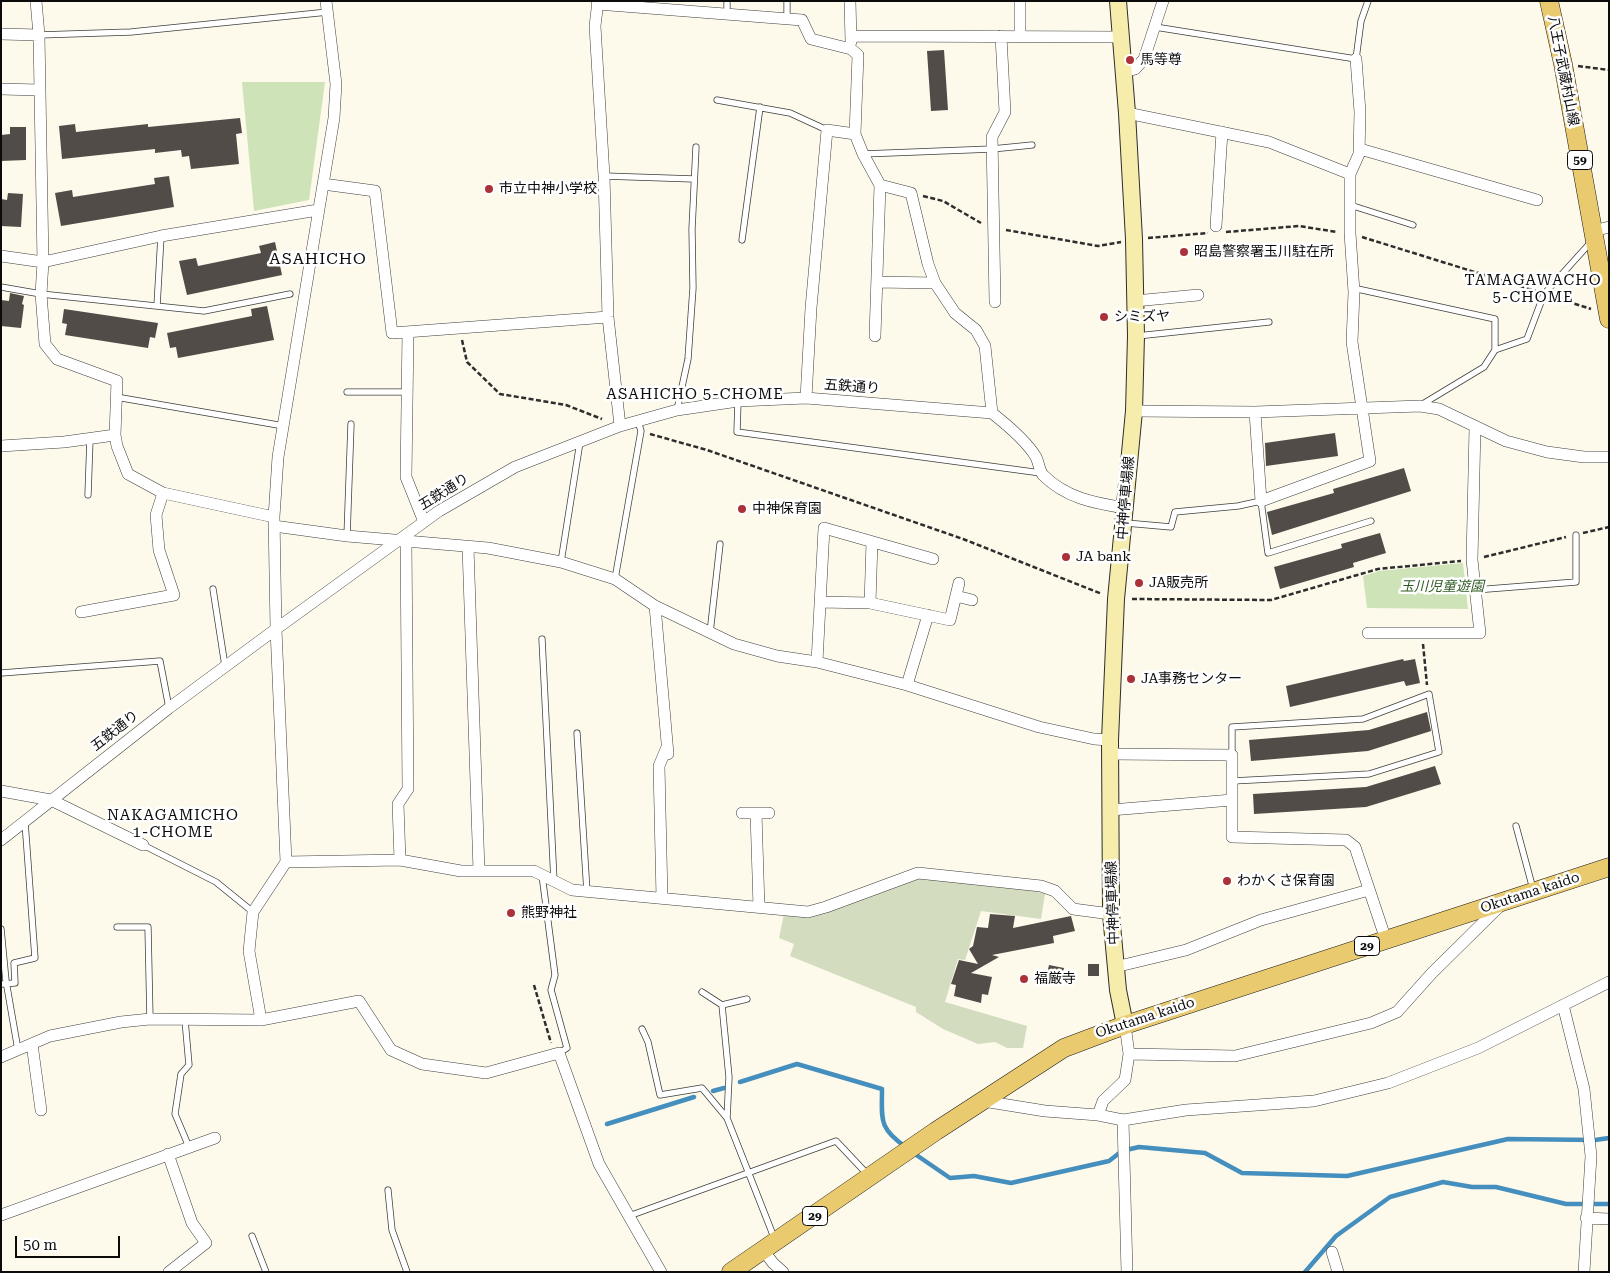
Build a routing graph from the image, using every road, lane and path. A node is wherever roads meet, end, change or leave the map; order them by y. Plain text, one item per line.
1 (36, 1) edge
2 (727, 1) edge
3 (787, 1) edge
4 (850, 1) edge
5 (1020, 1) edge
6 (1118, 1) edge
7 (1163, 1) edge
8 (1368, 1) edge
9 (1550, 1) edge
10 (597, 3) edge
11 (667, 5) edge
12 (327, 7) edge
13 (727, 13) junction
14 (787, 18) junction
15 (1155, 27) junction
16 (1, 34) edge
17 (38, 35) junction
18 (851, 36) junction
19 (1001, 36) junction
20 (1020, 36) junction
21 (1121, 37) junction
22 (851, 49) junction
23 (1356, 59) junction
24 (1563, 64) junction
25 (1609, 70) edge
26 (1124, 72) junction
27 (1, 89) edge
28 (39, 90) junction
29 (717, 100) dead end
30 (760, 107) junction
31 (1127, 113) junction
32 (827, 130) junction
33 (1222, 132) junction
34 (855, 134) junction
35 (1032, 145) dead end
36 (696, 147) dead end
37 (992, 149) junction
38 (1360, 149) junction
39 (863, 154) junction
40 (1350, 174) junction
41 (604, 176) junction
42 (694, 179) junction
43 (323, 184) junction
44 (880, 185) junction
45 (912, 193) junction
46 (1537, 200) dead end
47 (1350, 205) junction
48 (318, 210) junction
49 (1413, 225) dead end
50 (994, 228) junction
51 (1602, 229) edge
52 (1217, 230) junction
53 (1350, 233) junction
54 (161, 236) junction
55 (1134, 239) junction
56 (742, 240) dead end
57 (1, 256) edge
58 (43, 262) junction
59 (877, 282) junction
60 (935, 283) junction
61 (1, 287) edge
62 (1353, 288) junction
63 (41, 294) junction
64 (290, 294) dead end
65 (1544, 294) junction
66 (1198, 295) dead end
67 (1135, 301) junction
68 (995, 302) dead end
69 (157, 306) junction
70 (1608, 316) edge
71 (608, 317) junction
72 (1269, 322) dead end
73 (460, 328) junction
74 (408, 332) junction
75 (875, 336) dead end
76 (1136, 336) junction
77 (1495, 350) junction
78 (347, 392) dead end
79 (407, 392) junction
80 (116, 397) junction
81 (806, 398) junction
82 (738, 401) junction
83 (1420, 406) junction
84 (1362, 408) junction
85 (677, 410) junction
86 (1134, 411) junction
87 (1254, 412) junction
88 (992, 413) junction
89 (638, 421) junction
90 (351, 424) dead end
91 (284, 426) junction
92 (620, 426) junction
93 (1475, 427) junction
94 (115, 435) junction
95 (90, 439) junction
96 (580, 440) junction
97 (1, 446) edge
98 (1609, 457) edge
99 (1041, 473) junction
100 (163, 493) junction
101 (88, 495) dead end
102 (1261, 500) junction
103 (1124, 515) junction
104 (1371, 521) dead end
105 (274, 522) junction
106 (424, 522) junction
107 (1576, 535) dead end
108 (347, 536) junction
109 (403, 541) junction
110 (872, 542) junction
111 (720, 544) dead end
112 (468, 547) junction
113 (933, 559) dead end
114 (561, 562) junction
115 (615, 579) junction
116 (959, 583) dead end
117 (213, 589) dead end
118 (1475, 590) junction
119 (956, 596) junction
120 (972, 600) dead end
121 (820, 602) junction
122 (870, 604) junction
123 (655, 606) junction
124 (82, 612) dead end
125 (928, 616) junction
126 (276, 630) junction
127 (710, 633) junction
128 (1368, 633) dead end
129 (1422, 633) junction
130 (542, 639) dead end
131 (817, 662) junction
132 (226, 668) junction
133 (1, 673) edge
134 (907, 685) junction
135 (1428, 694) junction
136 (169, 708) junction
137 (577, 733) dead end
138 (1110, 747) junction
139 (1232, 755) junction
140 (1232, 781) junction
141 (1, 791) edge
142 (51, 800) junction
143 (1232, 800) junction
144 (1111, 810) junction
145 (742, 813) dead end
146 (756, 813) junction
147 (769, 813) dead end
148 (25, 822) junction
149 (1516, 826) dead end
150 (1, 840) edge
151 (143, 845) joint
152 (400, 860) junction
153 (286, 862) junction
154 (1609, 867) edge
155 (479, 871) junction
156 (542, 874) junction
157 (554, 881) junction
158 (1370, 890) junction
159 (1534, 891) junction
160 (587, 892) junction
161 (662, 898) junction
162 (1507, 900) junction
163 (759, 907) junction
164 (253, 912) junction
165 (1111, 914) junction
166 (117, 927) dead end
167 (1, 929) edge
168 (1386, 940) junction
169 (1116, 967) junction
170 (1609, 982) edge
171 (4, 984) edge
172 (534, 985) dead end
173 (702, 992) dead end
174 (747, 999) dead end
175 (722, 1004) junction
176 (1563, 1006) junction
177 (150, 1019) junction
178 (185, 1020) junction
179 (261, 1020) junction
180 (1125, 1025) junction
181 (642, 1028) dead end
182 (32, 1044) junction
183 (18, 1050) junction
184 (556, 1054) junction
185 (1129, 1054) junction
186 (1, 1057) edge
187 (983, 1101) junction
188 (41, 1110) dead end
189 (1098, 1115) junction
190 (726, 1118) junction
191 (1123, 1120) junction
192 (215, 1138) dead end
193 (188, 1147) junction
194 (168, 1154) junction
195 (748, 1173) junction
196 (871, 1177) junction
197 (388, 1190) dead end
198 (1586, 1214) junction
199 (1, 1215) edge
200 (629, 1216) junction
201 (1609, 1219) edge
202 (252, 1236) dead end
203 (769, 1246) junction
204 (1332, 1252) dead end
205 (168, 1272) edge
206 (266, 1272) edge
207 (407, 1272) edge
208 (662, 1272) edge
209 (731, 1272) edge
210 (783, 1272) edge
211 (1127, 1272) edge
212 (1338, 1272) edge
213 (1584, 1272) edge

1 - 17 street
2 - 13 lane
3 - 14 lane
4 - 18 street
5 - 20 street
6 - 21 main road, 中神停車場線
7 - 15 street
8 - 23 lane
9 - 24 main road, 八王子武蔵村山線 / 59
10 - 11 street
10 - 41 street
11 - 13 street
12 - 17 lane
12 - 43 street
13 - 14 street
14 - 22 street
15 - 23 lane
15 - 26 street
16 - 17 street
17 - 28 street
18 - 19 street
18 - 22 street
19 - 20 street
19 - 37 street
20 - 21 street
21 - 26 main road, 中神停車場線
22 - 34 street
23 - 38 street
24 - 25 path
24 - 51 main road, 八王子武蔵村山線 / 59
26 - 31 main road, 中神停車場線
27 - 28 street
28 - 58 street
29 - 30 lane
30 - 32 lane
30 - 56 lane
31 - 33 street
31 - 55 main road, 中神停車場線
32 - 34 street
32 - 81 street
33 - 40 street
33 - 52 street
34 - 39 street
35 - 37 lane
36 - 42 lane
37 - 39 lane
37 - 50 street
38 - 40 street
38 - 46 street
39 - 44 street
40 - 47 street
41 - 42 lane
41 - 71 street
42 - 85 lane
43 - 48 street
43 - 74 street
44 - 45 street
44 - 59 street
45 - 50 path
45 - 60 street
47 - 49 lane
47 - 53 street
48 - 54 street
48 - 91 street
50 - 55 path
50 - 68 street
51 - 65 lane
51 - 70 main road, 八王子武蔵村山線 / 59
52 - 53 path
52 - 55 path
53 - 62 street
53 - 65 path
54 - 58 street
54 - 69 lane
55 - 67 main road, 中神停車場線
57 - 58 street
58 - 63 street
59 - 60 street
59 - 75 street
60 - 88 street
61 - 63 lane
62 - 77 lane
62 - 84 street
63 - 69 lane
63 - 80 street
64 - 69 lane
65 - 70 path
65 - 77 lane
66 - 67 street
67 - 76 main road, 中神停車場線
71 - 73 street
71 - 92 street
72 - 76 lane
73 - 74 street
73 - 92 path
74 - 79 street
76 - 86 main road, 中神停車場線
77 - 83 lane
78 - 79 lane
79 - 106 street
80 - 91 lane
80 - 94 street
81 - 82 street, 五鉄通り
81 - 88 street, 五鉄通り
82 - 85 street, 五鉄通り
82 - 99 lane
83 - 84 street
83 - 93 street
84 - 87 street
84 - 102 street
85 - 89 street, 五鉄通り
86 - 87 street
86 - 103 main road, 中神停車場線
87 - 102 street
88 - 99 street
89 - 92 street, 五鉄通り
89 - 115 lane
90 - 108 lane
91 - 105 street
92 - 96 street, 五鉄通り
93 - 98 street
93 - 118 street
94 - 95 street
94 - 100 street
95 - 97 street
95 - 101 lane
96 - 106 street, 五鉄通り
96 - 114 lane
99 - 103 street
100 - 105 street
100 - 124 street
102 - 103 lane
102 - 104 lane
103 - 138 main road, 中神停車場線
105 - 108 street
105 - 126 street
106 - 109 street, 五鉄通り
107 - 118 lane
108 - 109 street
109 - 112 street
109 - 126 street, 五鉄通り
109 - 152 street
110 - 113 street
110 - 121 street
110 - 122 street
111 - 127 lane
112 - 114 street
112 - 155 street
114 - 115 street
115 - 123 street
116 - 119 street
117 - 132 lane
118 - 129 street
119 - 120 street
119 - 125 street
121 - 122 street
121 - 131 street
122 - 125 street
123 - 127 street
123 - 161 street
125 - 134 street
126 - 132 street, 五鉄通り
126 - 153 street
127 - 131 street
128 - 129 street
129 - 135 path
130 - 157 lane
131 - 134 street
132 - 136 street, 五鉄通り
133 - 136 lane
134 - 138 street
135 - 139 lane
135 - 140 lane
136 - 142 street, 五鉄通り
137 - 160 lane
138 - 139 street
138 - 144 main road, 中神停車場線
139 - 140 street
140 - 143 street
141 - 142 street
142 - 148 street, 五鉄通り
142 - 151 street
143 - 144 street
143 - 158 street
144 - 165 main road, 中神停車場線
145 - 146 street
146 - 147 street
146 - 163 street
148 - 150 street, 五鉄通り
148 - 171 lane
149 - 159 lane
151 - 164 lane
152 - 153 street
152 - 155 street
153 - 164 street
154 - 159 main road, Okutama kaido / 29
155 - 156 street
156 - 157 street
156 - 184 lane
157 - 160 street
158 - 168 street
158 - 169 street
159 - 162 main road, Okutama kaido / 29
160 - 161 street
161 - 163 street
162 - 168 main road, Okutama kaido / 29
162 - 185 street
163 - 165 street
164 - 179 street
165 - 169 main road, 中神停車場線
166 - 177 lane
167 - 171 lane
168 - 180 main road, Okutama kaido / 29
169 - 180 main road, 中神停車場線
170 - 176 street
171 - 183 lane
172 - 184 path
173 - 175 lane
174 - 175 lane
175 - 190 lane
176 - 191 street
176 - 198 street
177 - 178 street
177 - 182 street
178 - 179 street
178 - 193 lane
179 - 184 street
180 - 185 street
180 - 187 main road, Okutama kaido / 29
181 - 190 lane
182 - 183 street
182 - 188 street
183 - 186 street
184 - 200 street
185 - 189 street
187 - 189 street
187 - 196 main road, Okutama kaido / 29
189 - 191 street
190 - 195 lane
191 - 211 street
192 - 193 street
193 - 194 street
194 - 199 street
194 - 205 street
195 - 196 lane
195 - 200 lane
195 - 203 lane
196 - 203 main road, Okutama kaido / 29
197 - 207 lane
198 - 201 street
198 - 213 street
200 - 208 street
202 - 206 lane
203 - 209 main road, Okutama kaido / 29
203 - 210 street
204 - 212 street

